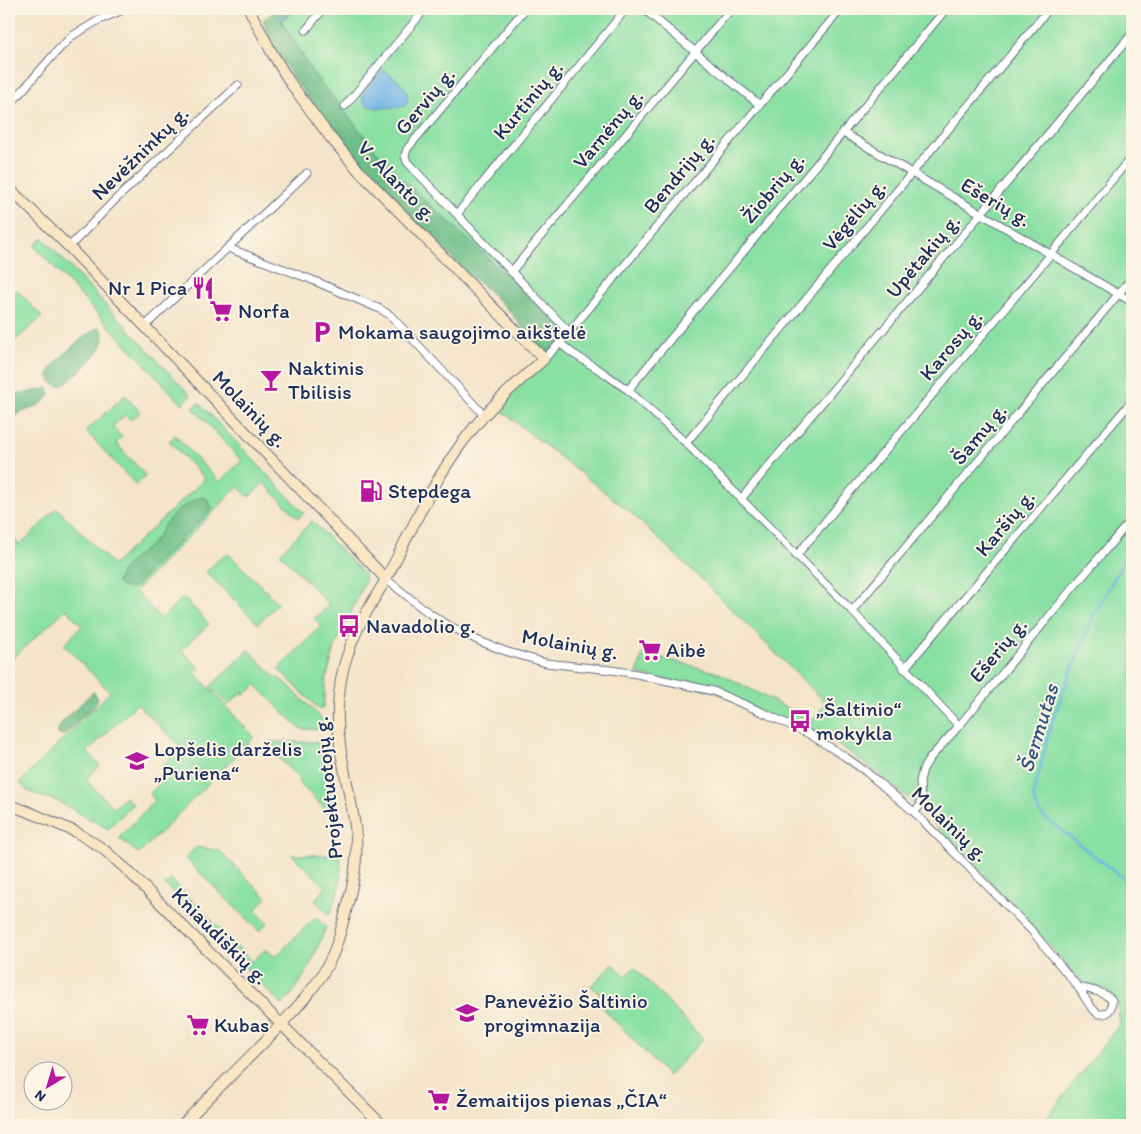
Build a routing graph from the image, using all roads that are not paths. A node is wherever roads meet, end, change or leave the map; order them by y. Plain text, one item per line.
1 (125, 9) edge
2 (249, 9) edge
3 (324, 9) edge
4 (425, 9) edge
5 (525, 9) edge
6 (626, 9) edge
7 (644, 9) edge
8 (731, 9) edge
9 (840, 9) edge
10 (946, 9) edge
11 (1049, 9) edge
12 (306, 30) dead end
13 (1132, 34) edge
14 (695, 52) junction
15 (238, 85) dead end
16 (760, 105) junction
17 (9, 106) edge
18 (345, 106) dead end
19 (842, 132) junction
20 (1132, 156) edge
21 (912, 173) junction
22 (307, 174) dead end
23 (9, 188) edge
24 (457, 214) junction
25 (982, 214) junction
26 (69, 247) junction
27 (228, 248) junction
28 (1051, 254) junction
29 (511, 272) junction
30 (1132, 278) edge
31 (1119, 294) junction
32 (1132, 302) edge
33 (145, 326) junction
34 (569, 332) junction
35 (560, 343) junction
36 (544, 359) junction
37 (628, 390) junction
38 (1132, 401) edge
39 (484, 415) junction
40 (686, 443) junction
41 (741, 499) junction
42 (1132, 519) edge
43 (796, 556) junction
44 (386, 579) junction
45 (852, 612) junction
46 (904, 669) junction
47 (959, 726) junction
48 (9, 807) edge
49 (914, 812) junction
50 (1078, 987) junction
51 (281, 1024) junction
52 (182, 1125) edge
53 (382, 1125) edge

1 - 17 street
2 - 36 main road, V. Alanto g.
3 - 12 street
4 - 18 street
5 - 24 street, Gervių g.
6 - 24 street, Kurtinių g.
7 - 14 street
8 - 14 street, Varnėnų g.
9 - 16 street, Bendrijų g.
10 - 19 street, Žiobrių g.
11 - 21 street, Vėgėlių g.
13 - 25 street, Upėtakių g.
14 - 16 street
14 - 29 street, Varnėnų g.
15 - 26 street, Nevėžninkų g.
16 - 34 street, Bendrijų g.
19 - 21 street, Ešerių g.
19 - 37 street, Žiobrių g.
20 - 28 street, Karosų g.
21 - 25 street, Ešerių g.
21 - 40 street, Vėgėlių g.
22 - 27 street
23 - 26 main road, Molainių g.
24 - 29 street, Gervių g.
25 - 28 street, Ešerių g.
25 - 41 street, Upėtakių g.
26 - 33 main road, Molainių g.
27 - 33 street
27 - 39 street
28 - 31 street, Ešerių g.
28 - 43 street, Karosų g.
29 - 34 street, Gervių g.
30 - 31 street, Šamų g.
31 - 32 street, Ešerių g.
31 - 45 street, Šamų g.
33 - 44 main road, Molainių g.
34 - 35 street, Bendrijų g.
35 - 36 street, Bendrijų g.
35 - 37 street
36 - 39 main road, Projektuotojų g.
37 - 40 street
38 - 46 street, Karšių g.
39 - 44 main road, Projektuotojų g.
40 - 41 street
41 - 43 street
42 - 47 street, Ešerių g.
43 - 45 street
44 - 49 street, Molainių g.
44 - 51 main road, Projektuotojų g.
45 - 46 street
46 - 47 street
47 - 49 street, Ešerių g.
48 - 51 main road, Kniaudiškių g.
49 - 50 street, Molainių g.
50 - 50 street, Molainių g.
51 - 52 main road, Projektuotojų g.
51 - 53 main road, Kniaudiškių g.

